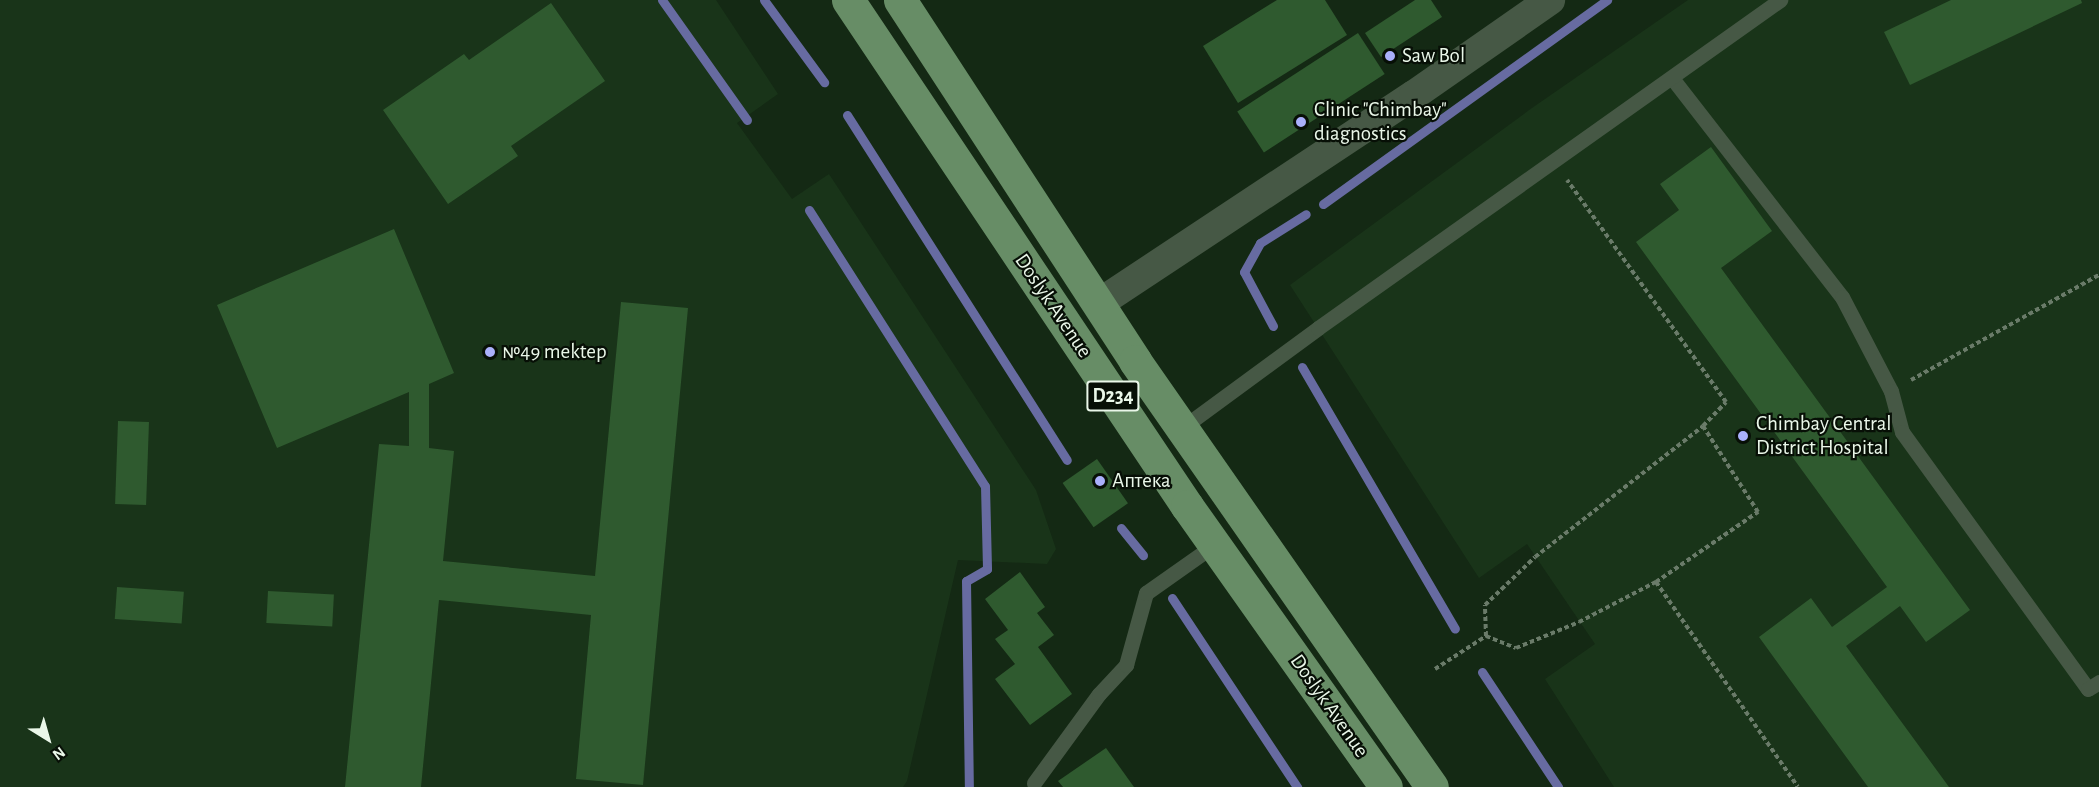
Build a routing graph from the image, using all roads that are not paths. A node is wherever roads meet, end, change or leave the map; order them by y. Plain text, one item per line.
1 (848, 0) edge
2 (900, 0) edge
3 (1550, 0) edge
4 (1780, 0) edge
5 (1672, 78) junction
6 (1098, 304) junction
7 (1182, 428) junction
8 (1201, 456) junction
9 (1168, 479) junction
10 (1214, 545) junction
11 (2099, 682) edge
12 (1034, 783) dead end
13 (1386, 787) edge
14 (1432, 787) edge

1 - 9 main road, Doslyk Avenue / D234
2 - 6 main road, Doslyk Avenue / D234
3 - 6 street
4 - 5 lane
5 - 7 lane
5 - 11 lane
6 - 7 main road, Doslyk Avenue / D234
7 - 8 main road, Doslyk Avenue / D234
8 - 9 main road
8 - 14 main road, Doslyk Avenue / D234
9 - 10 main road, Doslyk Avenue / D234
10 - 12 lane
10 - 13 main road, Doslyk Avenue / D234

